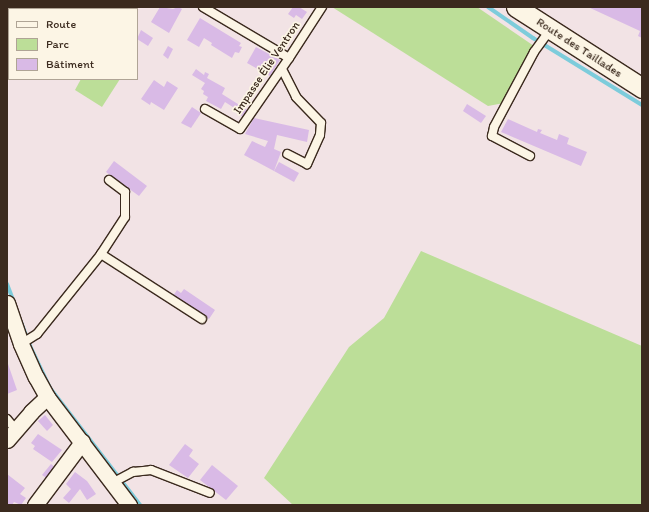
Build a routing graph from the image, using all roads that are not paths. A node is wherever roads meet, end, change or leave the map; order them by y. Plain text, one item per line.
1 (203, 7) edge
2 (322, 7) edge
3 (527, 10) edge
4 (550, 30) junction
5 (289, 58) junction
6 (282, 69) junction
7 (642, 88) edge
8 (205, 109) dead end
9 (287, 154) dead end
10 (530, 156) dead end
11 (109, 180) dead end
12 (101, 254) junction
13 (7, 303) edge
14 (202, 319) dead end
15 (21, 344) junction
16 (47, 397) junction
17 (10, 430) edge
18 (82, 442) junction
19 (112, 483) junction
20 (210, 493) dead end
21 (122, 502) edge
22 (35, 505) edge

1 - 5 lane
2 - 5 lane, Impasse Élie Ventron
3 - 4 street, Route des Taillades
4 - 7 street, Route des Taillades
4 - 10 lane
5 - 6 lane, Impasse Élie Ventron
6 - 8 lane, Impasse Élie Ventron
6 - 9 lane
11 - 12 lane
12 - 14 lane
12 - 15 lane
13 - 15 street
15 - 16 street
16 - 17 street
16 - 18 street
18 - 19 street
18 - 22 street
19 - 20 lane
19 - 21 street

